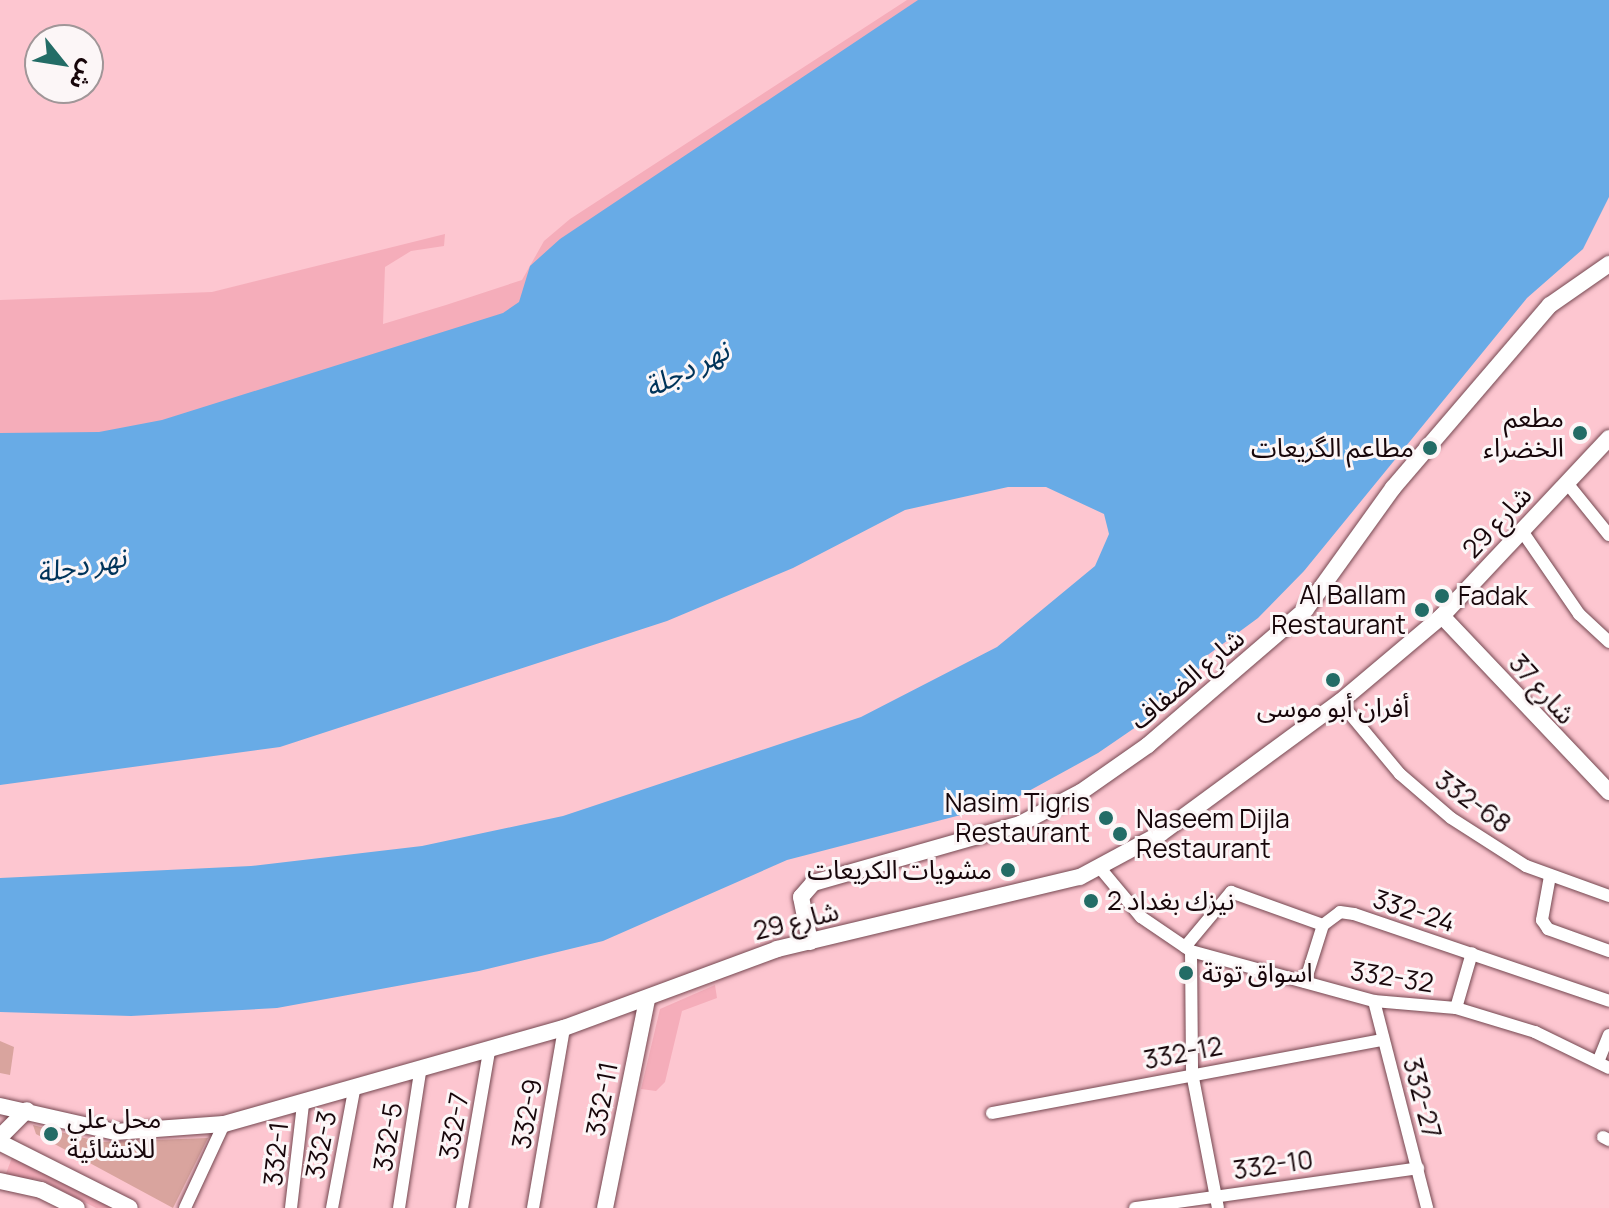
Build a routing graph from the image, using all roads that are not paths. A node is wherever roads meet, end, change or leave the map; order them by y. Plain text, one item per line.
1 (1609, 264) edge
2 (1609, 438) edge
3 (1567, 483) junction
4 (1522, 531) junction
5 (1609, 535) edge
6 (1442, 616) junction
7 (1609, 642) edge
8 (1340, 702) junction
9 (1609, 792) edge
10 (1100, 868) junction
11 (1550, 876) junction
12 (1609, 896) edge
13 (1323, 925) junction
14 (810, 942) junction
15 (1188, 949) junction
16 (1609, 951) edge
17 (1472, 953) junction
18 (1305, 982) junction
19 (647, 999) junction
20 (1374, 1001) junction
21 (1609, 1001) edge
22 (1456, 1008) junction
23 (564, 1028) junction
24 (1609, 1035) edge
25 (1383, 1040) junction
26 (489, 1051) junction
27 (1603, 1065) edge
28 (420, 1072) junction
29 (1192, 1073) junction
30 (354, 1090) junction
31 (303, 1104) junction
32 (0, 1106) edge
33 (27, 1110) junction
34 (992, 1113) dead end
35 (224, 1124) junction
36 (0, 1140) edge
37 (0, 1158) edge
38 (1418, 1168) junction
39 (0, 1181) edge
40 (1216, 1202) edge
41 (77, 1208) edge
42 (130, 1208) edge
43 (185, 1208) edge
44 (291, 1208) edge
45 (332, 1208) edge
46 (399, 1208) edge
47 (462, 1208) edge
48 (533, 1208) edge
49 (605, 1208) edge
50 (1135, 1208) edge
51 (1427, 1208) edge

1 - 14 street, شارع الضفاف
2 - 3 street, شارع 29
3 - 4 street, شارع 29
3 - 5 street
4 - 6 street, شارع 29
4 - 7 street
6 - 8 street, شارع 29
6 - 9 street, شارع 37
8 - 10 street, شارع 29
8 - 11 street, 332-68
10 - 14 street, شارع 29
10 - 15 street, 332-32
11 - 12 street, 332-68
11 - 16 street
13 - 15 street
13 - 17 street, 332-24
13 - 18 street
14 - 19 street, شارع 29
15 - 18 street, 332-32
15 - 29 street
17 - 21 street, 332-24
17 - 22 street
18 - 20 street, 332-32
19 - 23 street, شارع 29
19 - 49 street, 332-11
20 - 22 street, 332-32
20 - 25 street, 332-27
22 - 27 street, 332-32
23 - 26 street, شارع 29
23 - 48 street, 332-9
24 - 27 street
25 - 29 street, 332-12
25 - 38 street, 332-27
26 - 28 street, شارع 29
26 - 47 street, 332-7
28 - 30 street, شارع 29
28 - 46 street, 332-5
29 - 34 street, 332-12
29 - 40 street
30 - 31 street, شارع 29
30 - 45 street, 332-3
31 - 35 street, شارع 29
31 - 44 street, 332-1
32 - 33 street, شارع 29
33 - 35 street, شارع 29
33 - 36 street
35 - 43 street
36 - 37 street
36 - 42 street
38 - 40 street, 332-10
38 - 51 street, 332-27
39 - 41 street
40 - 50 street, 332-10

